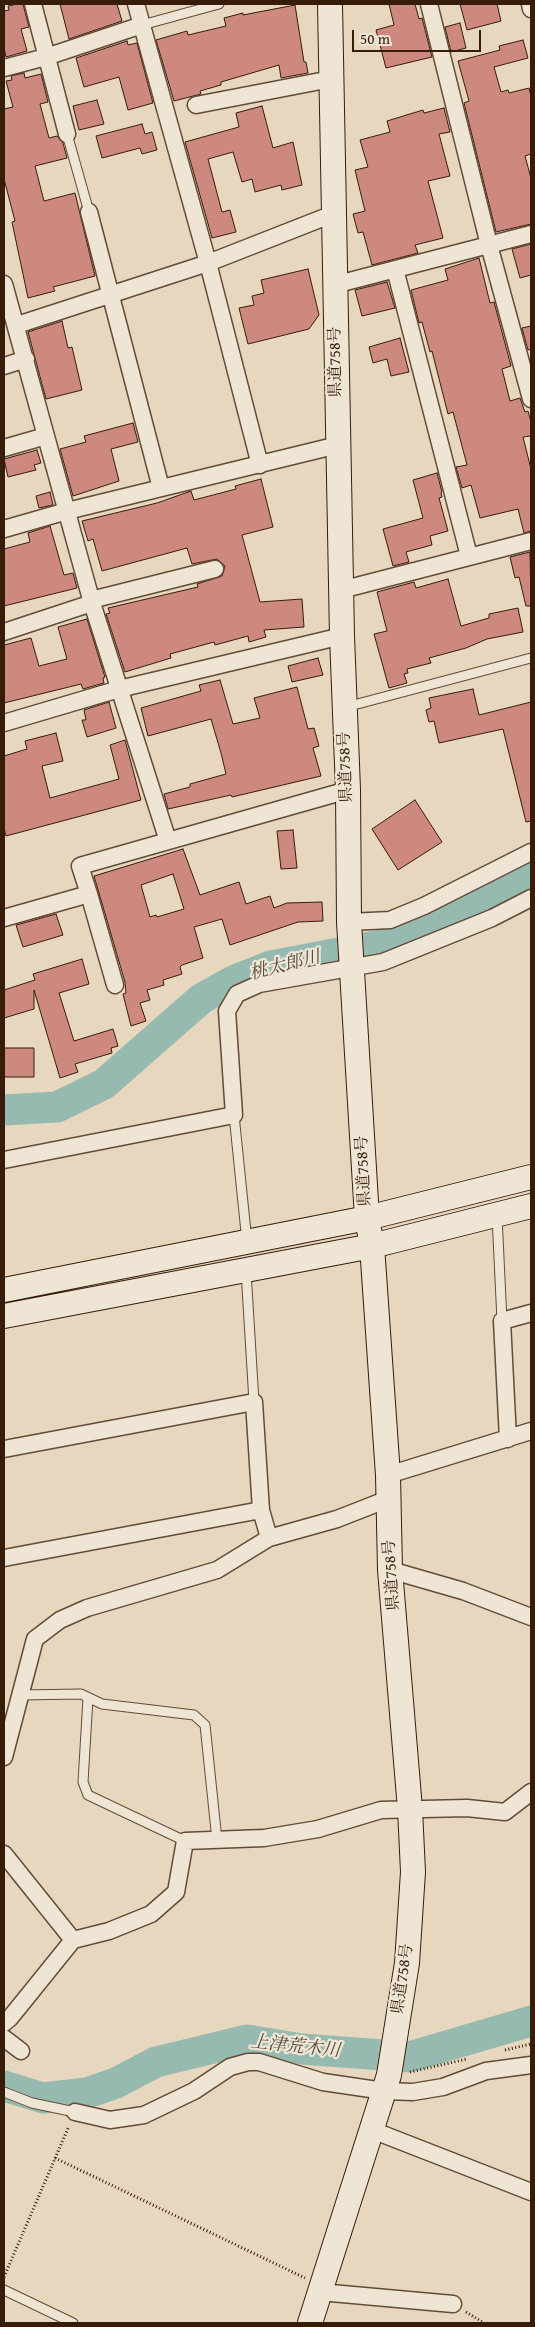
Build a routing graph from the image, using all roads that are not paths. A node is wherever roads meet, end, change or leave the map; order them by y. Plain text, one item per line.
1 (33, 4) edge
2 (136, 4) edge
3 (219, 4) edge
4 (330, 4) edge
5 (429, 4) edge
6 (530, 4) edge
7 (531, 9) edge
8 (142, 25) junction
9 (46, 57) junction
10 (4, 68) edge
11 (331, 79) junction
12 (196, 105) dead end
13 (68, 134) joint
14 (89, 212) joint
15 (333, 214) junction
16 (531, 234) edge
17 (489, 245) junction
18 (208, 263) junction
19 (395, 269) junction
20 (4, 285) edge
21 (334, 285) junction
22 (112, 295) junction
23 (16, 325) junction
24 (26, 359) junction
25 (4, 366) edge
26 (531, 399) edge
27 (46, 436) junction
28 (338, 445) junction
29 (4, 448) edge
30 (260, 465) junction
31 (161, 488) junction
32 (68, 511) junction
33 (4, 528) edge
34 (531, 540) edge
35 (470, 556) junction
36 (214, 569) dead end
37 (341, 590) junction
38 (92, 602) junction
39 (4, 632) edge
40 (342, 636) junction
41 (531, 658) edge
42 (119, 689) junction
43 (344, 708) junction
44 (4, 723) edge
45 (348, 790) junction
46 (168, 841) junction
47 (531, 852) edge
48 (89, 894) junction
49 (531, 898) edge
50 (4, 918) edge
51 (349, 922) junction
52 (352, 968) junction
53 (115, 985) dead end
54 (234, 1115) junction
55 (4, 1160) edge
56 (531, 1177) edge
57 (531, 1206) edge
58 (497, 1215) junction
59 (367, 1218) junction
60 (247, 1242) junction
61 (372, 1246) junction
62 (246, 1271) junction
63 (4, 1290) edge
64 (531, 1313) edge
65 (4, 1316) edge
66 (502, 1321) junction
67 (254, 1402) junction
68 (531, 1431) edge
69 (508, 1439) junction
70 (4, 1449) edge
71 (388, 1475) junction
72 (388, 1499) junction
73 (261, 1510) junction
74 (269, 1538) junction
75 (4, 1558) edge
76 (390, 1570) junction
77 (531, 1617) edge
78 (20, 1695) junction
79 (88, 1698) junction
80 (4, 1757) edge
81 (531, 1792) edge
82 (410, 1809) junction
83 (217, 1840) junction
84 (185, 1841) junction
85 (4, 1854) edge
86 (73, 1940) junction
87 (4, 2023) edge
88 (4, 2038) edge
89 (21, 2051) dead end
90 (531, 2065) edge
91 (387, 2083) junction
92 (4, 2092) edge
93 (75, 2112) joint
94 (372, 2130) junction
95 (531, 2192) edge
96 (321, 2289) junction
97 (4, 2290) edge
98 (453, 2304) road end
99 (73, 2323) edge
100 (310, 2323) edge

1 - 9 street
2 - 8 street
3 - 8 lane
4 - 11 main road, 県道758号
5 - 17 street
6 - 7 street
8 - 9 street
8 - 18 street
9 - 10 street
9 - 13 street
11 - 12 street
11 - 15 main road, 県道758号
13 - 14 lane
14 - 22 street
15 - 18 street
15 - 21 main road, 県道758号
16 - 17 street
17 - 19 street
17 - 26 street
18 - 22 street
18 - 30 street
19 - 21 street
19 - 35 street
20 - 23 street
21 - 28 main road, 県道758号
22 - 23 street
22 - 31 street
23 - 24 street
24 - 25 street
24 - 27 street
27 - 29 street
27 - 32 street
28 - 30 street
28 - 37 main road, 県道758号
30 - 31 street
31 - 32 street
32 - 33 street
32 - 38 street
34 - 35 street
35 - 37 street
36 - 38 street
37 - 40 main road, 県道758号
38 - 39 street
38 - 42 street
40 - 42 street
40 - 43 main road, 県道758号
41 - 43 lane
42 - 44 street
42 - 46 street
43 - 45 main road, 県道758号
45 - 46 street
45 - 51 main road, 県道758号
46 - 48 street
47 - 51 street
48 - 50 street
48 - 53 street
49 - 52 street
51 - 52 main road, 県道758号
52 - 54 street
52 - 59 main road, 県道758号
54 - 55 street
54 - 60 lane
56 - 59 main road
57 - 58 main road
58 - 61 main road
58 - 66 lane
59 - 60 main road
59 - 61 main road, 県道758号
60 - 63 main road
61 - 62 main road
61 - 71 main road, 県道758号
62 - 65 main road
62 - 67 lane
64 - 66 street
66 - 69 street
67 - 70 street
67 - 73 street
68 - 69 street
69 - 71 street
71 - 72 main road, 県道758号
72 - 74 street
72 - 76 main road, 県道758号
73 - 74 street
73 - 75 street
74 - 78 street
76 - 77 street
76 - 82 main road, 県道758号
78 - 79 lane
78 - 80 street
79 - 83 lane
79 - 84 lane
81 - 82 street
82 - 83 street
82 - 91 main road, 県道758号
83 - 84 street
84 - 86 street
85 - 86 street
86 - 87 street
88 - 89 street
90 - 91 street
91 - 93 street
91 - 94 main road, 県道758号
92 - 93 lane
94 - 95 street
94 - 96 main road, 県道758号
96 - 98 street
96 - 100 main road, 県道758号
97 - 99 lane

